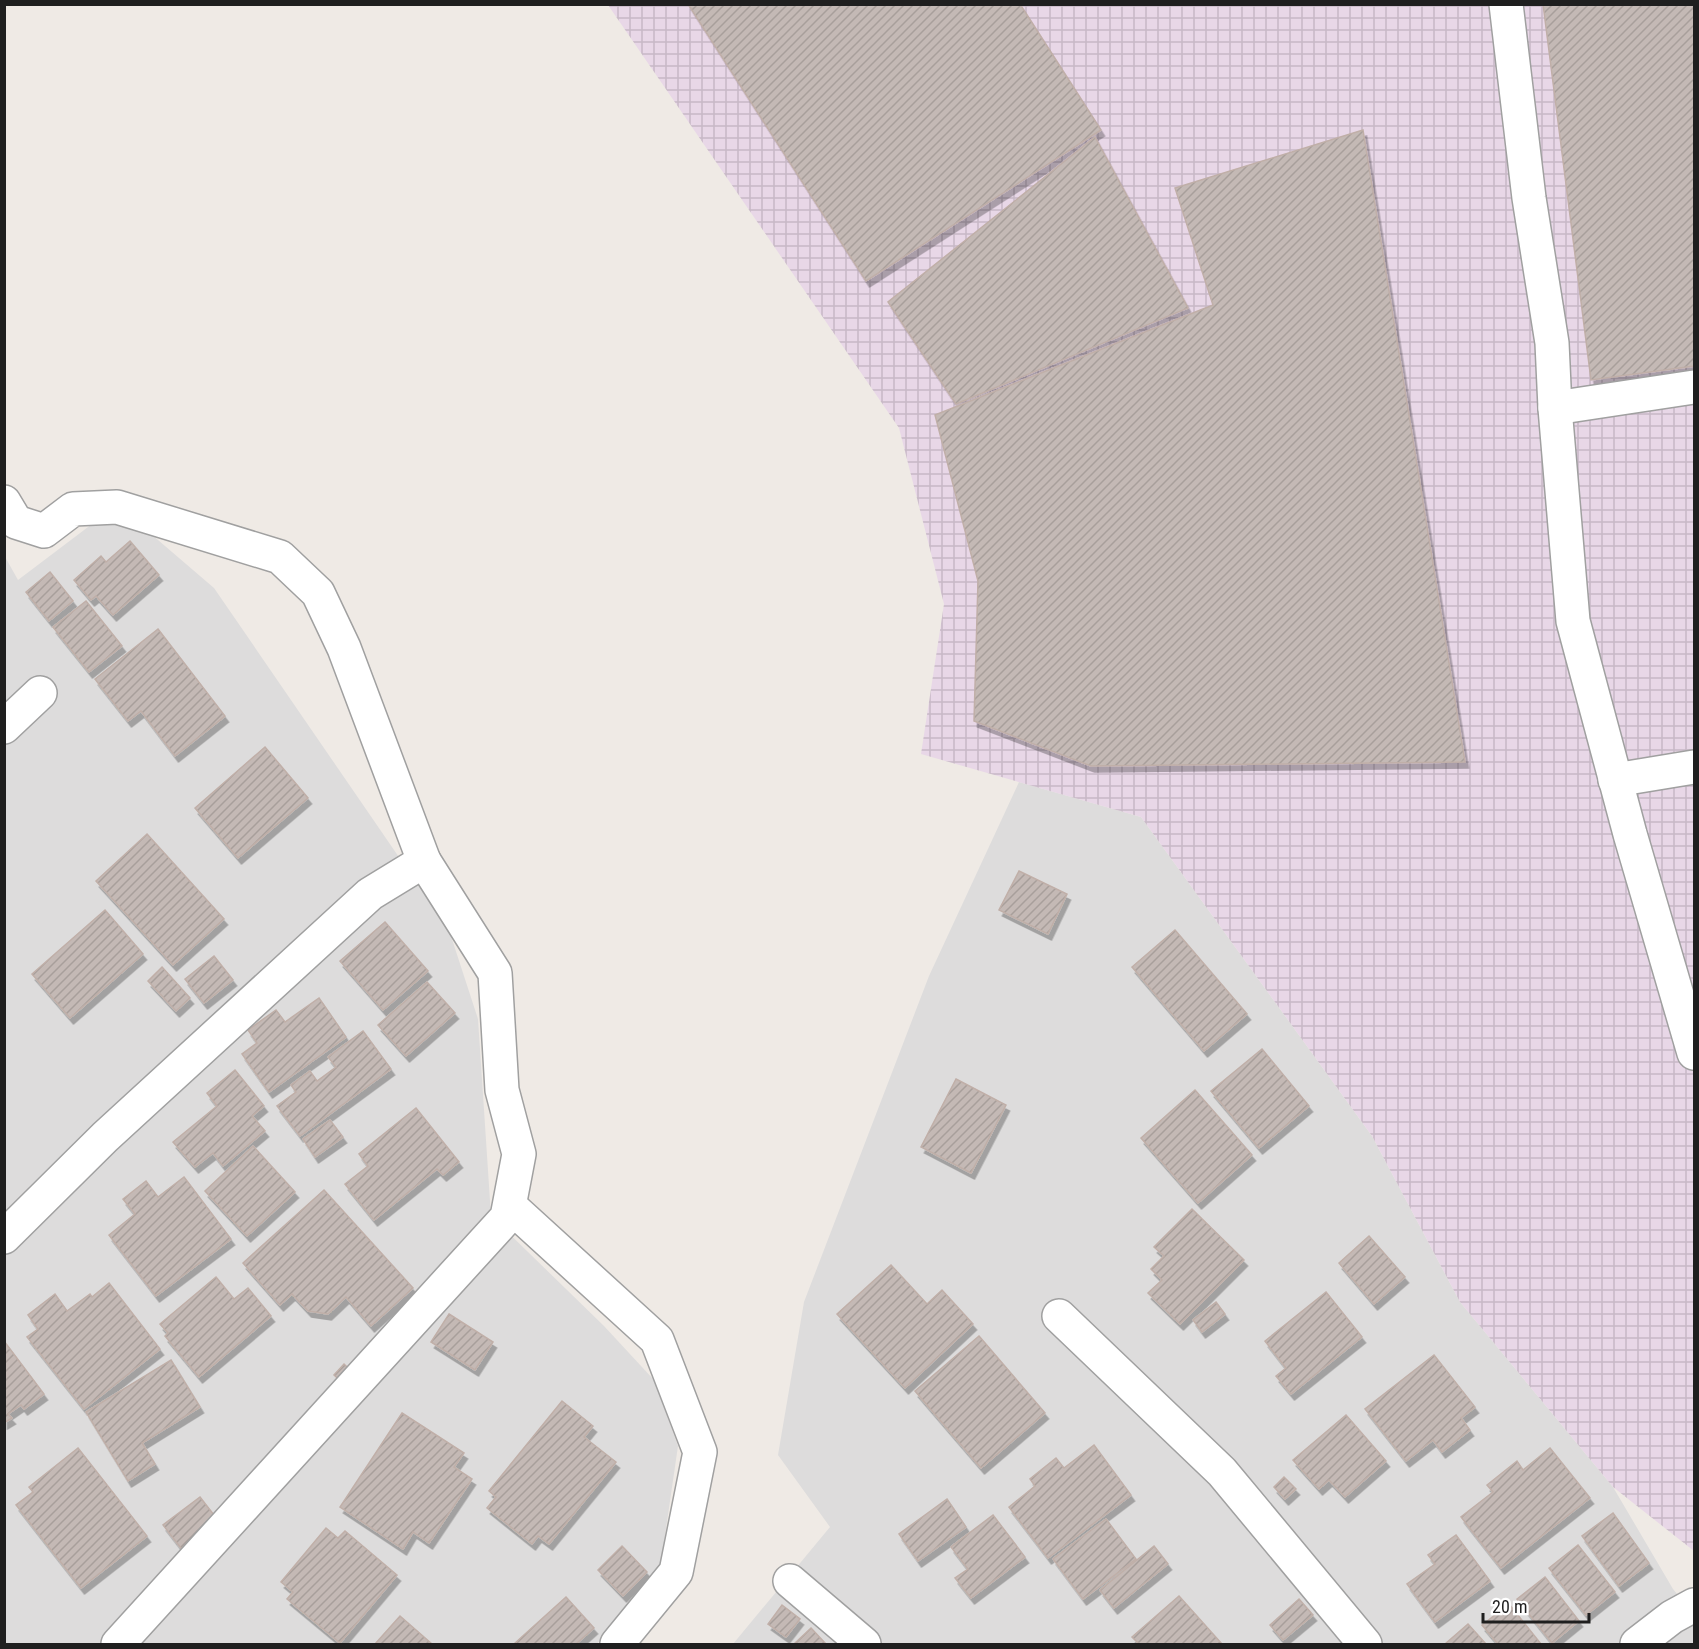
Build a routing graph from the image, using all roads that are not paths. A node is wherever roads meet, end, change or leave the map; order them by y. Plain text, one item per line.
1 (1506, 4) edge
2 (1695, 387) edge
3 (1555, 408) junction
4 (4, 502) edge
5 (40, 693) dead end
6 (4, 728) edge
7 (1695, 767) edge
8 (1615, 780) junction
9 (424, 861) junction
10 (1695, 1053) edge
11 (510, 1206) junction
12 (4, 1237) edge
13 (1059, 1316) dead end
14 (790, 1581) dead end
15 (1695, 1605) edge
16 (118, 1644) edge
17 (617, 1644) edge
18 (864, 1644) edge
19 (1365, 1644) edge
20 (1636, 1644) edge

1 - 3 street
2 - 3 street
3 - 8 street
4 - 9 street
5 - 6 street
7 - 8 street
8 - 10 street
9 - 11 street
9 - 12 street
11 - 16 street
11 - 17 street
13 - 19 street
14 - 18 street
15 - 20 street

